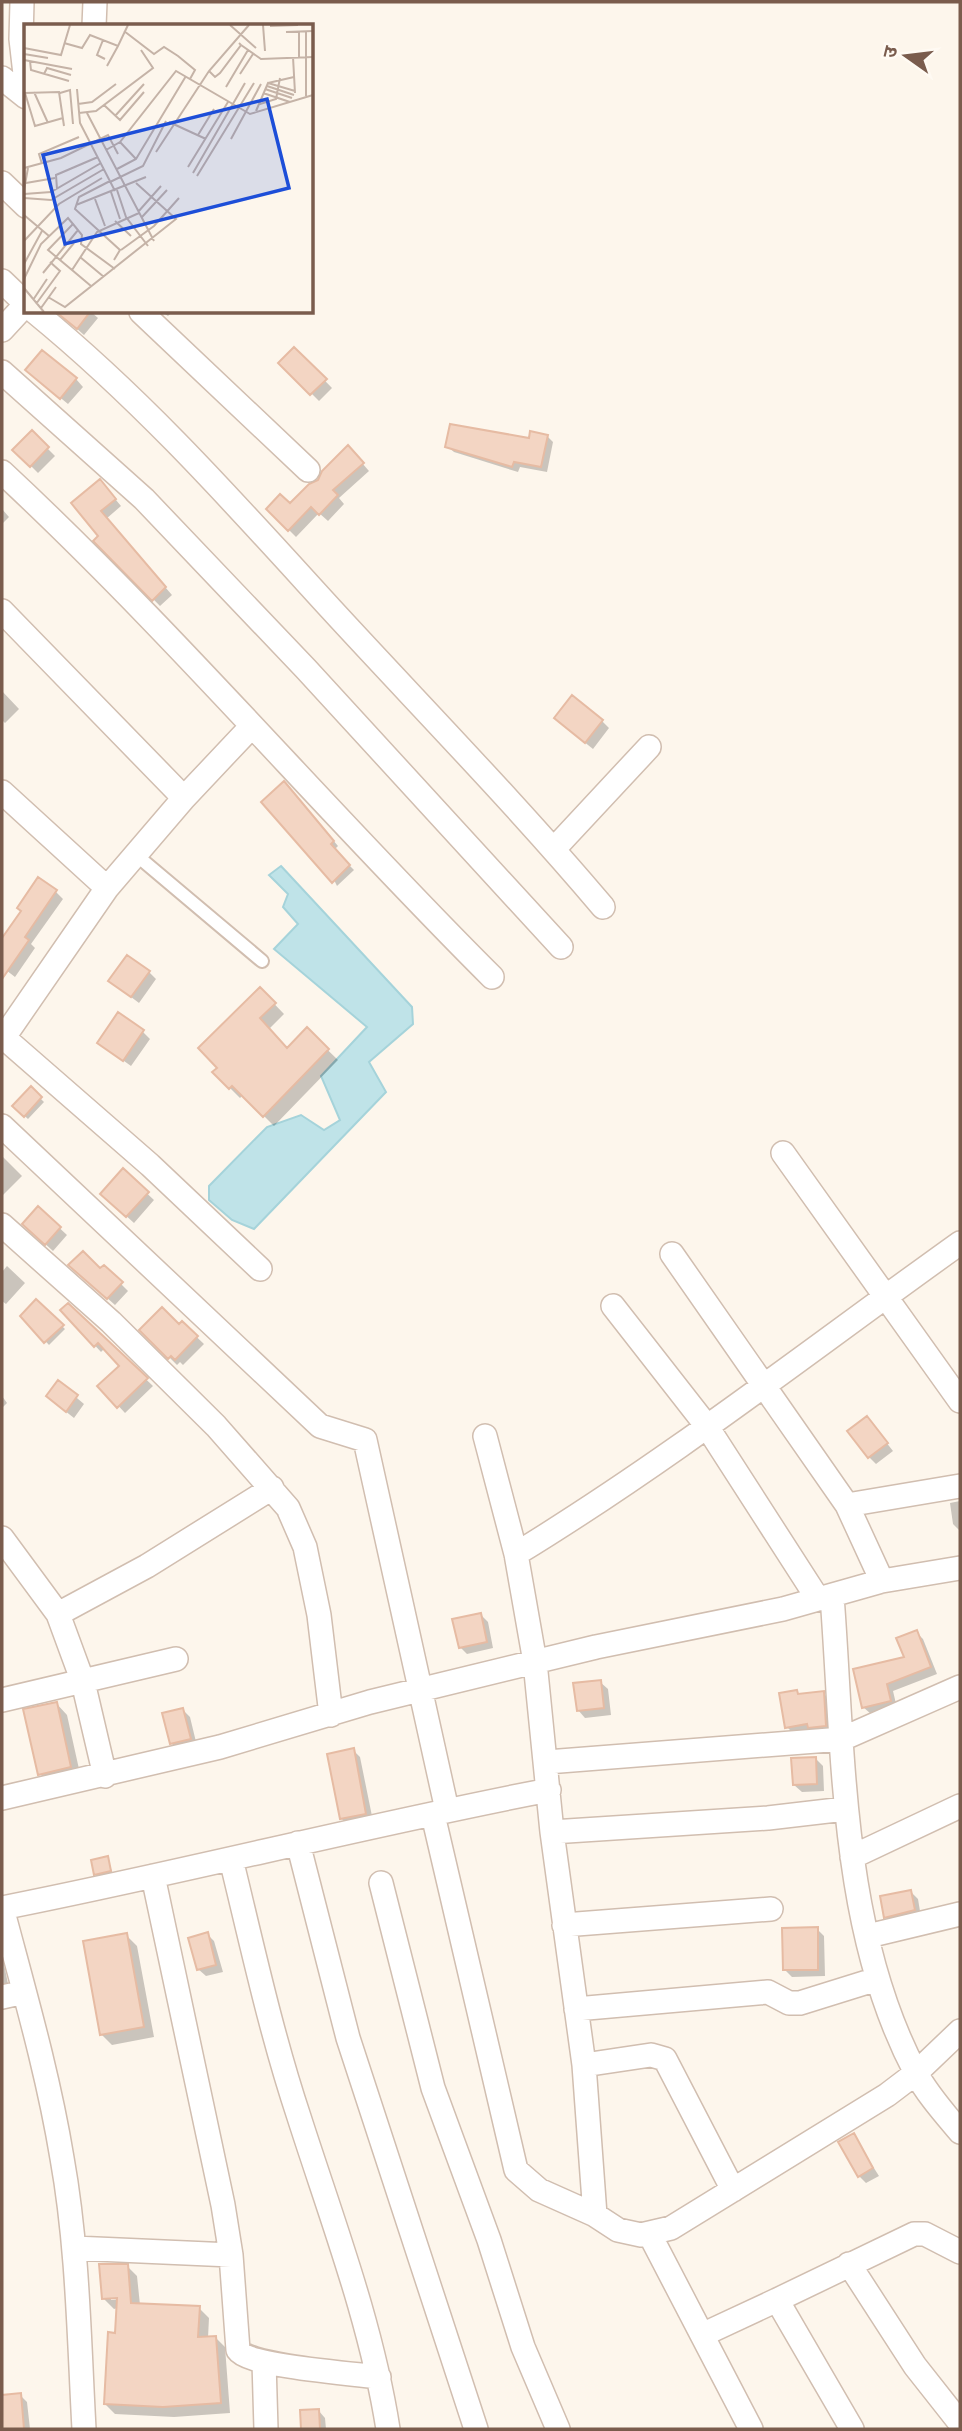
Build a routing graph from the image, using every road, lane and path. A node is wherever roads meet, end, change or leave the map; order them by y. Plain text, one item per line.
1 (22, 2) edge
2 (96, 2) edge
3 (94, 24) edge
4 (24, 65) edge
5 (2, 78) edge
6 (24, 95) edge
7 (2, 183) edge
8 (24, 204) edge
9 (2, 281) edge
10 (24, 302) edge
11 (24, 306) edge
12 (36, 313) edge
13 (142, 313) edge
14 (2, 330) edge
15 (2, 372) edge
16 (308, 470) dead end
17 (2, 472) edge
18 (2, 611) edge
19 (251, 727) junction
20 (649, 747) dead end
21 (2, 792) edge
22 (184, 798) junction
23 (554, 849) junction
24 (135, 854) junction
25 (107, 888) junction
26 (603, 907) dead end
27 (561, 947) dead end
28 (262, 961) dead end
29 (492, 977) dead end
30 (2, 1038) edge
31 (2, 1126) edge
32 (783, 1153) dead end
33 (2, 1225) edge
34 (960, 1244) edge
35 (671, 1254) dead end
36 (260, 1269) dead end
37 (885, 1297) junction
38 (613, 1306) dead end
39 (765, 1386) junction
40 (960, 1401) edge
41 (706, 1425) junction
42 (485, 1436) dead end
43 (960, 1486) edge
44 (272, 1488) junction
45 (847, 1506) junction
46 (2, 1538) edge
47 (516, 1554) junction
48 (960, 1568) edge
49 (882, 1581) junction
50 (825, 1597) junction
51 (58, 1614) junction
52 (176, 1659) dead end
53 (536, 1662) junction
54 (83, 1682) junction
55 (960, 1687) edge
56 (421, 1690) junction
57 (2, 1700) edge
58 (331, 1715) junction
59 (842, 1739) junction
60 (547, 1762) junction
61 (105, 1776) junction
62 (549, 1790) junction
63 (2, 1798) edge
64 (960, 1806) edge
65 (845, 1808) junction
66 (440, 1812) junction
67 (552, 1832) junction
68 (298, 1843) junction
69 (852, 1857) junction
70 (231, 1859) junction
71 (153, 1876) junction
72 (381, 1883) dead end
73 (2, 1908) edge
74 (771, 1909) dead end
75 (960, 1914) edge
76 (564, 1925) junction
77 (868, 1936) junction
78 (877, 1979) junction
79 (24, 1992) junction
80 (2, 1997) edge
81 (576, 2009) junction
82 (960, 2031) edge
83 (584, 2065) junction
84 (916, 2073) junction
85 (960, 2132) edge
86 (733, 2190) junction
87 (595, 2215) junction
88 (650, 2235) junction
89 (75, 2248) junction
90 (960, 2252) edge
91 (231, 2255) junction
92 (849, 2264) junction
93 (777, 2300) junction
94 (702, 2335) junction
95 (264, 2362) junction
96 (379, 2377) junction
97 (960, 2423) edge
98 (84, 2429) edge
99 (266, 2429) edge
100 (388, 2429) edge
101 (477, 2429) edge
102 (558, 2429) edge
103 (751, 2429) edge
104 (852, 2429) edge

1 - 4 street
2 - 3 street
5 - 6 street
7 - 8 street
9 - 10 street
11 - 14 street
12 - 23 street
13 - 16 street
15 - 27 street
17 - 19 street
18 - 22 street
19 - 22 street
19 - 29 street
20 - 23 street
21 - 25 street
22 - 24 street
23 - 26 street
24 - 25 street
24 - 28 lane
25 - 30 street
30 - 36 street
31 - 56 street
32 - 37 street
33 - 44 street
34 - 37 street
35 - 39 street
37 - 39 street
37 - 40 street
38 - 41 street
39 - 41 street
39 - 45 street
41 - 47 street
41 - 50 street
42 - 47 street
43 - 45 street
44 - 51 street
44 - 58 street
45 - 49 street
46 - 51 street
47 - 53 street
48 - 49 street
49 - 50 street
50 - 53 street
50 - 59 street
51 - 54 street
52 - 54 street
53 - 56 street
53 - 60 street
54 - 57 street
54 - 61 street
55 - 59 street
56 - 58 street
56 - 66 street
58 - 61 street
59 - 60 street
59 - 65 street
60 - 62 street
61 - 63 street
62 - 66 street
62 - 67 street
64 - 69 street
65 - 67 street
65 - 69 street
66 - 68 street
66 - 87 street
67 - 76 street
68 - 70 street
68 - 101 street
69 - 77 street
70 - 71 street
70 - 96 street
71 - 73 street
71 - 91 street
72 - 102 street
73 - 79 street
74 - 76 street
75 - 77 street
76 - 81 street
77 - 78 street
78 - 81 street
78 - 84 street
79 - 80 street
79 - 89 street
81 - 83 street
82 - 84 street
83 - 86 street
83 - 87 street
84 - 85 street
84 - 86 street
86 - 88 street
87 - 88 street
88 - 94 street
89 - 91 street
89 - 98 street
90 - 92 street
91 - 95 street
92 - 93 street
92 - 97 street
93 - 94 street
93 - 104 street
94 - 103 street
95 - 96 street
95 - 99 street
96 - 100 street

